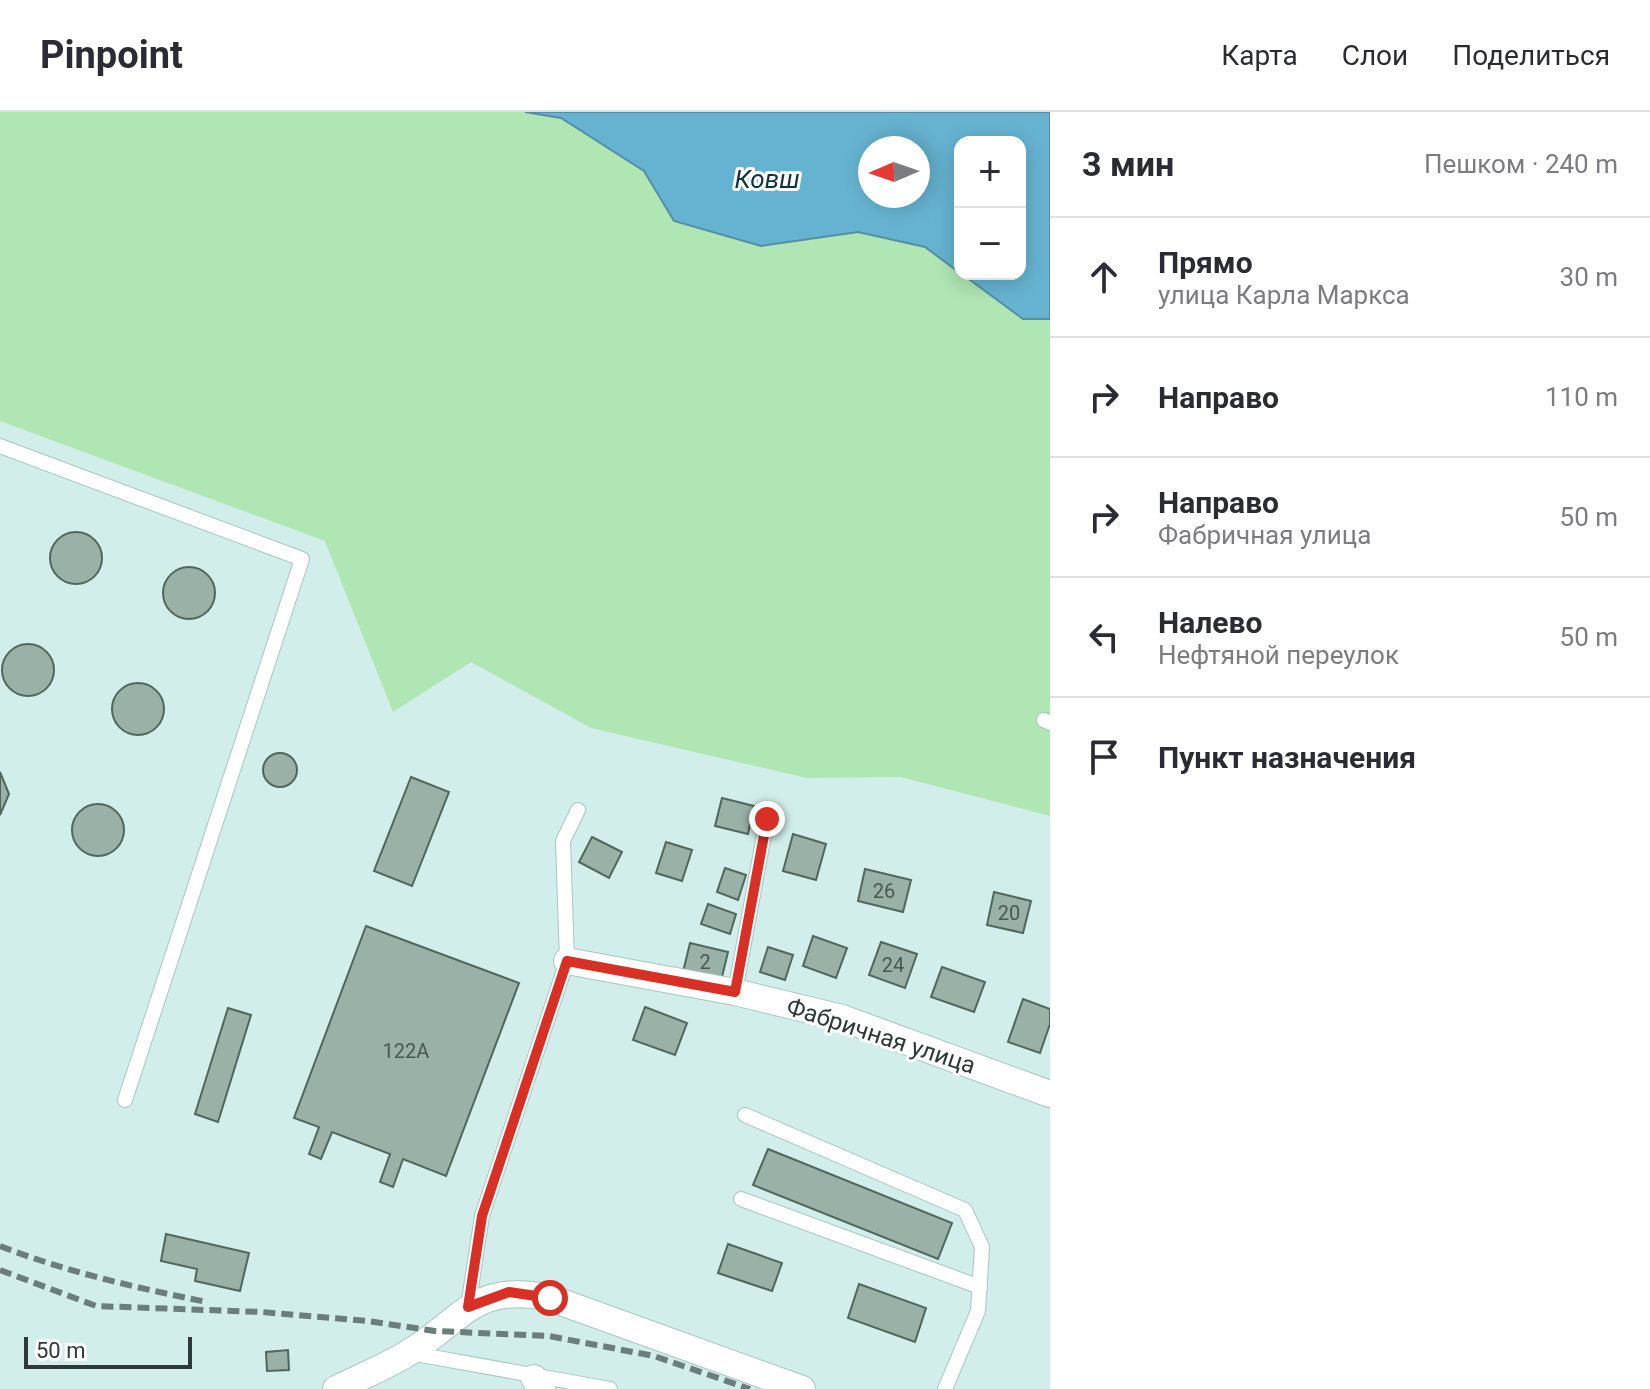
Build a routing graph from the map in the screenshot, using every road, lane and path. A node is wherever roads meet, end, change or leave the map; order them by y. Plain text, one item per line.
1 (0, 446) edge
2 (578, 810) dead end
3 (767, 819) dead end
4 (567, 961) junction
5 (735, 992) junction
6 (1050, 1094) edge
7 (125, 1100) dead end
8 (745, 1115) dead end
9 (741, 1199) dead end
10 (980, 1287) junction
11 (468, 1307) junction
12 (409, 1353) junction
13 (538, 1383) edge
14 (336, 1389) edge
15 (610, 1389) edge
16 (802, 1389) edge
17 (945, 1389) edge

1 - 7 lane
2 - 4 lane
3 - 5 lane
4 - 5 street, Фабричная улица
4 - 11 lane
5 - 6 street, Фабричная улица
8 - 10 lane
9 - 10 lane
10 - 17 lane
11 - 12 street
11 - 16 street
12 - 13 lane
12 - 14 street
13 - 15 lane

